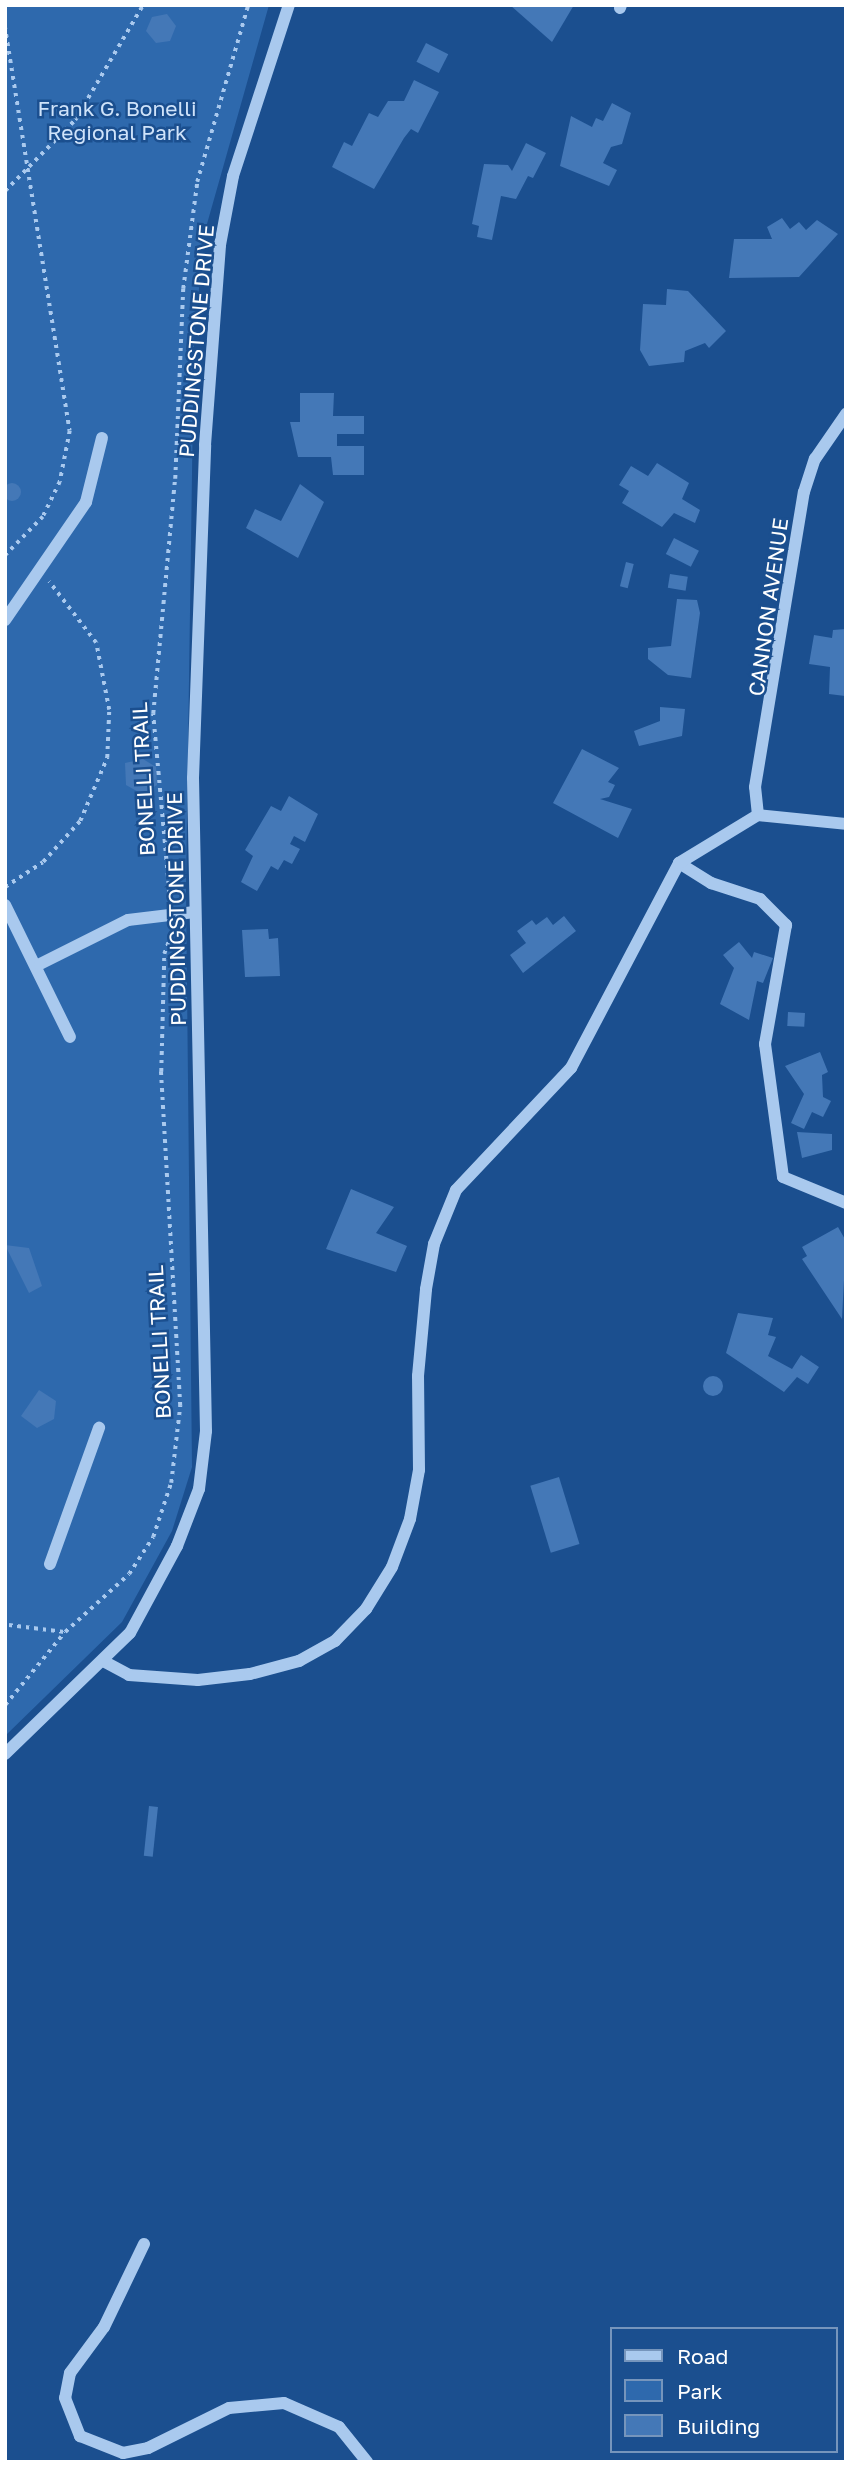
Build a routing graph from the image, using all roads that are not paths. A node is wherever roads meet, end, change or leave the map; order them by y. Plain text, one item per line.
1 (289, 5) edge
2 (846, 414) edge
3 (102, 438) dead end
4 (11, 604) edge
5 (5, 620) edge
6 (758, 815) junction
7 (846, 824) edge
8 (679, 863) junction
9 (5, 905) edge
10 (195, 912) junction
11 (40, 964) junction
12 (70, 1037) dead end
13 (846, 1203) edge
14 (99, 1428) dead end
15 (50, 1564) dead end
16 (105, 1662) junction
17 (5, 1754) edge
18 (144, 2244) dead end
19 (366, 2462) edge

1 - 10 street, PUDDINGSTONE DRIVE
2 - 6 street, CANNON AVENUE
3 - 4 street
4 - 5 street
6 - 7 street
6 - 8 street
8 - 13 street
8 - 16 street
9 - 11 street
10 - 11 street
10 - 16 street, PUDDINGSTONE DRIVE
11 - 12 street
14 - 15 street
16 - 17 street, PUDDINGSTONE DRIVE
18 - 19 street

